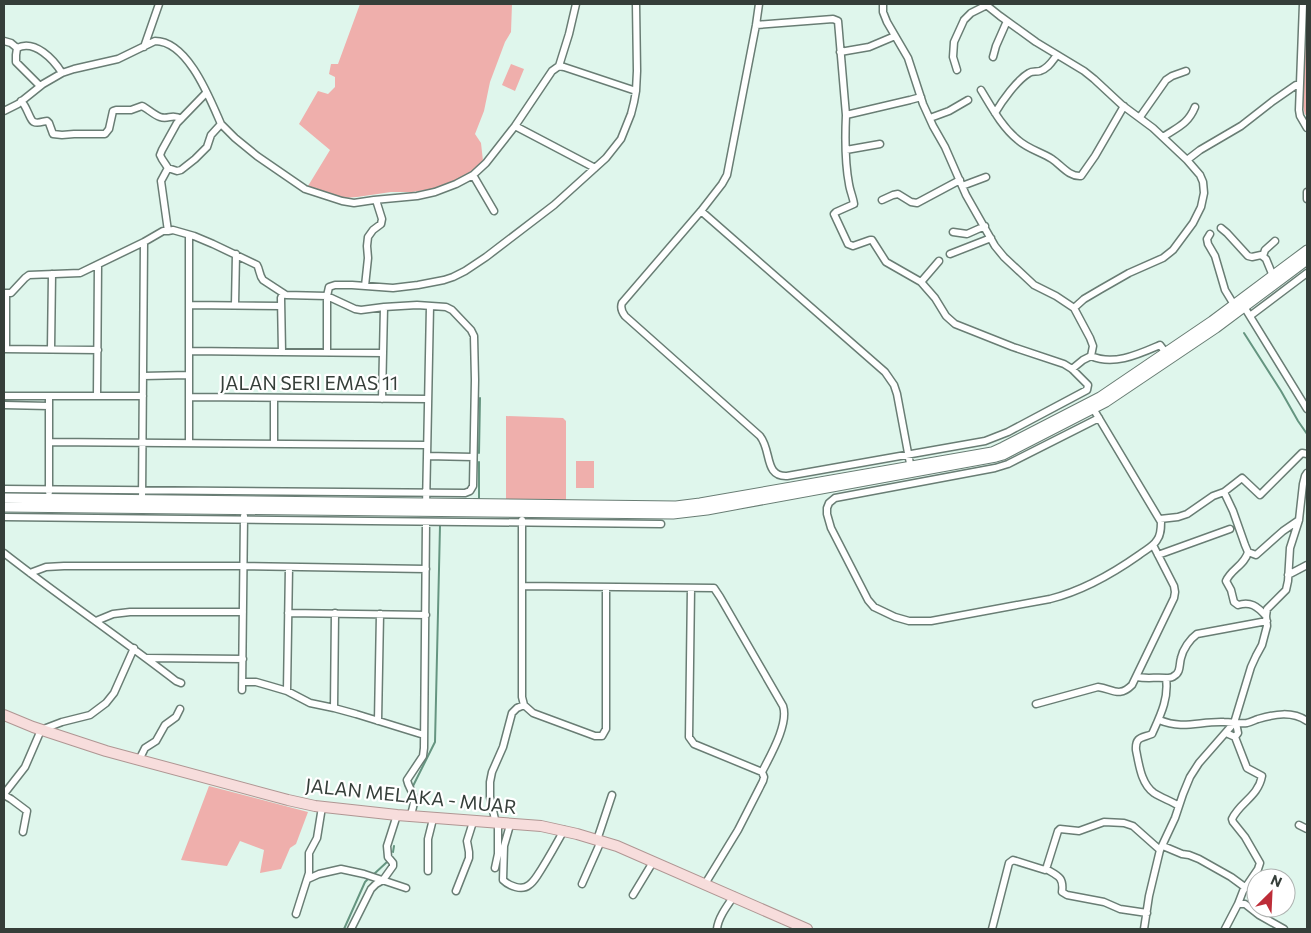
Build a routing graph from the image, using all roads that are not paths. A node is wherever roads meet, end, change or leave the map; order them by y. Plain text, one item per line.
1 (159, 4) edge
2 (576, 4) edge
3 (636, 4) edge
4 (758, 4) edge
5 (883, 4) edge
6 (986, 4) edge
7 (1303, 4) edge
8 (1007, 21) junction
9 (756, 25) junction
10 (895, 36) junction
11 (4, 41) edge
12 (144, 47) junction
13 (17, 48) junction
14 (840, 52) junction
15 (1057, 55) junction
16 (993, 57) dead end
17 (559, 66) junction
18 (957, 70) dead end
19 (1186, 71) dead end
20 (62, 73) junction
21 (1299, 84) junction
22 (40, 86) junction
23 (981, 90) dead end
24 (636, 91) junction
25 (206, 93) junction
26 (921, 97) junction
27 (968, 100) dead end
28 (21, 101) junction
29 (1124, 106) junction
30 (1195, 107) dead end
31 (4, 111) edge
32 (995, 113) junction
33 (846, 115) junction
34 (1140, 117) junction
35 (930, 118) junction
36 (181, 119) junction
37 (221, 124) junction
38 (1306, 124) edge
39 (515, 126) junction
40 (1163, 137) junction
41 (880, 144) dead end
42 (846, 150) junction
43 (1187, 160) junction
44 (168, 168) junction
45 (595, 168) junction
46 (473, 175) junction
47 (986, 177) dead end
48 (961, 183) junction
49 (1307, 192) edge
50 (1307, 199) edge
51 (376, 200) junction
52 (882, 200) dead end
53 (494, 211) dead end
54 (701, 211) junction
55 (984, 226) junction
56 (1221, 228) dead end
57 (168, 230) junction
58 (953, 232) dead end
59 (1210, 234) dead end
60 (189, 235) junction
61 (991, 238) junction
62 (1275, 241) dead end
63 (144, 242) junction
64 (1307, 250) edge
65 (236, 254) junction
66 (950, 254) dead end
67 (1263, 256) junction
68 (1307, 260) edge
69 (939, 261) dead end
70 (98, 265) junction
71 (1307, 273) edge
72 (52, 274) junction
73 (1273, 276) junction
74 (921, 282) junction
75 (365, 286) junction
76 (5, 293) edge
77 (283, 293) junction
78 (327, 296) junction
79 (189, 305) junction
80 (235, 306) junction
81 (281, 306) junction
82 (430, 306) junction
83 (1239, 306) junction
84 (384, 307) junction
85 (1074, 308) junction
86 (1250, 316) junction
87 (5, 349) edge
88 (51, 350) junction
89 (98, 350) junction
90 (189, 351) junction
91 (282, 352) junction
92 (327, 352) junction
93 (1166, 352) junction
94 (383, 353) junction
95 (1091, 356) junction
96 (1072, 369) junction
97 (189, 375) junction
98 (143, 376) junction
99 (1307, 393) edge
100 (4, 396) edge
101 (49, 396) junction
102 (97, 396) junction
103 (143, 396) junction
104 (189, 397) junction
105 (274, 398) junction
106 (1300, 398) junction
107 (382, 399) junction
108 (428, 399) junction
109 (4, 405) edge
110 (1091, 405) junction
111 (49, 406) junction
112 (1307, 409) edge
113 (1098, 418) junction
114 (49, 442) junction
115 (142, 442) junction
116 (189, 443) junction
117 (274, 444) junction
118 (427, 445) junction
119 (1307, 454) edge
120 (909, 455) junction
121 (427, 456) junction
122 (473, 456) junction
123 (911, 469) junction
124 (1307, 473) edge
125 (4, 489) edge
126 (1224, 492) junction
127 (142, 495) junction
128 (4, 498) edge
129 (49, 499) junction
130 (4, 507) edge
131 (426, 507) junction
132 (244, 510) junction
133 (522, 513) junction
134 (4, 517) edge
135 (1160, 519) junction
136 (1299, 520) junction
137 (661, 524) dead end
138 (1230, 529) dead end
139 (1153, 545) junction
140 (1248, 552) junction
141 (4, 553) edge
142 (1158, 555) junction
143 (1307, 565) edge
144 (243, 566) junction
145 (289, 567) junction
146 (426, 569) junction
147 (30, 573) junction
148 (1288, 575) junction
149 (522, 586) junction
150 (606, 587) junction
151 (691, 588) junction
152 (243, 612) junction
153 (288, 613) junction
154 (335, 614) junction
155 (380, 614) junction
156 (426, 615) junction
157 (1266, 619) junction
158 (96, 621) junction
159 (134, 648) junction
160 (146, 658) junction
161 (242, 659) junction
162 (1137, 677) junction
163 (1166, 678) junction
164 (242, 682) junction
165 (181, 683) dead end
166 (242, 690) dead end
167 (287, 691) junction
168 (1036, 704) dead end
169 (524, 705) junction
170 (180, 708) dead end
171 (334, 708) junction
172 (4, 715) edge
173 (1159, 720) junction
174 (378, 721) junction
175 (1307, 721) edge
176 (1235, 723) junction
177 (40, 730) junction
178 (1226, 733) junction
179 (424, 735) junction
180 (1235, 737) junction
181 (139, 760) junction
182 (762, 772) junction
183 (4, 794) edge
184 (612, 795) dead end
185 (1179, 806) junction
186 (322, 807) junction
187 (397, 815) junction
188 (410, 817) junction
189 (433, 819) junction
190 (473, 822) junction
191 (497, 824) junction
192 (510, 824) junction
193 (1299, 826) dead end
194 (1307, 829) edge
195 (564, 830) junction
196 (23, 832) dead end
197 (599, 840) junction
198 (1162, 848) junction
199 (653, 862) junction
200 (495, 868) dead end
201 (1258, 868) edge
202 (1046, 869) junction
203 (428, 871) dead end
204 (308, 879) junction
205 (381, 879) junction
206 (582, 884) dead end
207 (705, 884) junction
208 (406, 888) dead end
209 (1246, 888) joint
210 (456, 891) dead end
211 (633, 895) dead end
212 (734, 896) junction
213 (1238, 904) junction
214 (1147, 913) junction
215 (296, 914) dead end
216 (792, 926) edge
217 (716, 928) edge
218 (351, 929) edge
219 (807, 929) edge
220 (992, 929) edge
221 (1144, 929) edge
222 (1225, 929) edge
223 (1284, 929) edge

1 - 12 street
2 - 17 street
3 - 24 street
4 - 9 street
5 - 10 street
6 - 8 street
6 - 18 street
7 - 21 street
8 - 15 street
8 - 16 street
9 - 14 street
9 - 54 street
10 - 14 street
10 - 26 street
11 - 13 street
12 - 20 street
12 - 25 street
13 - 20 street
13 - 22 street
14 - 33 street
15 - 29 street
15 - 32 street
17 - 24 street
17 - 39 street
19 - 34 street
20 - 22 street
21 - 38 street
21 - 43 street
22 - 28 street
23 - 32 street
24 - 45 street
25 - 36 street
25 - 37 street
26 - 33 street
26 - 35 street
27 - 35 street
28 - 31 street
28 - 36 street
29 - 32 street
29 - 34 street
30 - 40 street
33 - 42 street
34 - 40 street
35 - 48 street
36 - 44 street
37 - 44 street
37 - 51 street
39 - 45 street
39 - 46 street
40 - 43 street
41 - 42 street
42 - 74 street
43 - 85 street
44 - 57 street
45 - 75 street
46 - 51 street
46 - 53 street
47 - 48 street
48 - 52 street
48 - 55 street
49 - 50 street
51 - 75 street
54 - 120 street
54 - 120 street
55 - 58 street
55 - 61 street
56 - 67 street
57 - 60 street
57 - 63 street
59 - 83 street
60 - 65 street
60 - 79 street
61 - 66 street
61 - 85 street
62 - 67 street
63 - 70 street
63 - 98 street
64 - 73 street
65 - 77 street
65 - 80 street
67 - 73 street
68 - 83 street
69 - 74 street
70 - 72 street
70 - 89 street
71 - 86 street
72 - 76 street
72 - 88 street
73 - 83 street
74 - 96 street
75 - 78 street
76 - 87 street
77 - 78 street
77 - 81 street
78 - 84 street
78 - 92 street
79 - 80 street
79 - 90 street
80 - 81 street
81 - 91 street
82 - 84 street
82 - 108 street
82 - 122 street
83 - 86 street
83 - 93 street
83 - 110 street
84 - 94 street
85 - 95 street
86 - 106 street
87 - 88 street
88 - 89 street
89 - 102 street
90 - 91 street
90 - 97 street
91 - 92 street
92 - 94 street
93 - 95 street
93 - 110 street
94 - 107 street
95 - 96 street
96 - 120 street
97 - 98 street
97 - 104 street
98 - 103 street
99 - 106 street
100 - 101 street
101 - 102 street
101 - 111 street
102 - 103 street
103 - 115 street
104 - 105 street, JALAN SERI EMAS 11
104 - 116 street
105 - 107 street, JALAN SERI EMAS 11
105 - 117 street
106 - 112 street
107 - 108 street, JALAN SERI EMAS 11
108 - 118 street
109 - 111 street
110 - 113 street
110 - 123 street
111 - 114 street
113 - 135 street
113 - 139 street
114 - 115 street
114 - 129 street
115 - 116 street
115 - 127 street
116 - 117 street
117 - 118 street
118 - 121 street
119 - 126 street
120 - 123 street
121 - 122 street
121 - 131 street
122 - 131 street
123 - 133 street
124 - 136 street
125 - 129 street
126 - 135 street
126 - 140 street
127 - 129 street
127 - 131 street
127 - 132 street
128 - 129 street
129 - 130 street
129 - 132 street
131 - 132 street
131 - 133 street
131 - 146 street
132 - 134 street
132 - 144 street
133 - 137 street
133 - 149 street
135 - 139 street
136 - 140 street
136 - 148 street
138 - 142 street
139 - 142 street
140 - 157 street
141 - 147 street
142 - 162 street
143 - 148 street
144 - 145 street
144 - 147 street
144 - 152 street
145 - 146 street
145 - 153 street
146 - 156 street
147 - 158 street
148 - 157 street
149 - 150 street
149 - 169 street
150 - 151 street
150 - 169 street
151 - 182 street
151 - 182 street
152 - 158 street
152 - 161 street
153 - 154 street
153 - 167 street
154 - 155 street
154 - 171 street
155 - 156 street
155 - 174 street
156 - 179 street
157 - 163 street
157 - 176 street
158 - 159 street
159 - 160 street
159 - 177 street
160 - 161 street
160 - 165 street
161 - 164 street
162 - 163 street
162 - 168 street
163 - 173 street
164 - 166 street
164 - 167 street
167 - 171 street
169 - 191 street
170 - 181 street
171 - 174 street
172 - 177 main road, JALAN MELAKA - MUAR
173 - 176 street
173 - 185 street
174 - 179 street
175 - 176 street
176 - 178 street
176 - 180 street
177 - 181 main road, JALAN MELAKA - MUAR
177 - 183 street
178 - 180 street
178 - 185 street
179 - 188 street
180 - 201 street
181 - 186 main road, JALAN MELAKA - MUAR
182 - 207 street
183 - 196 street
184 - 197 street
185 - 198 street
186 - 187 main road, JALAN MELAKA - MUAR
186 - 204 street
187 - 188 main road, JALAN MELAKA - MUAR
187 - 205 street
188 - 189 main road, JALAN MELAKA - MUAR
189 - 190 main road, JALAN MELAKA - MUAR
189 - 203 street
190 - 191 main road, JALAN MELAKA - MUAR
190 - 210 street
191 - 192 main road, JALAN MELAKA - MUAR
191 - 200 street
192 - 195 main road, JALAN MELAKA - MUAR
192 - 195 street
193 - 194 street
195 - 197 main road, JALAN MELAKA - MUAR
197 - 199 main road, JALAN MELAKA - MUAR
197 - 206 street
198 - 202 street
198 - 209 street
198 - 214 street
199 - 207 main road, JALAN MELAKA - MUAR
199 - 211 street
202 - 214 street
202 - 220 street
204 - 205 street
204 - 215 street
205 - 208 street
205 - 218 street
207 - 212 main road, JALAN MELAKA - MUAR
209 - 213 street
212 - 216 main road, JALAN MELAKA - MUAR
212 - 217 street
213 - 222 street
213 - 223 street
214 - 221 street
216 - 219 main road, JALAN MELAKA - MUAR

